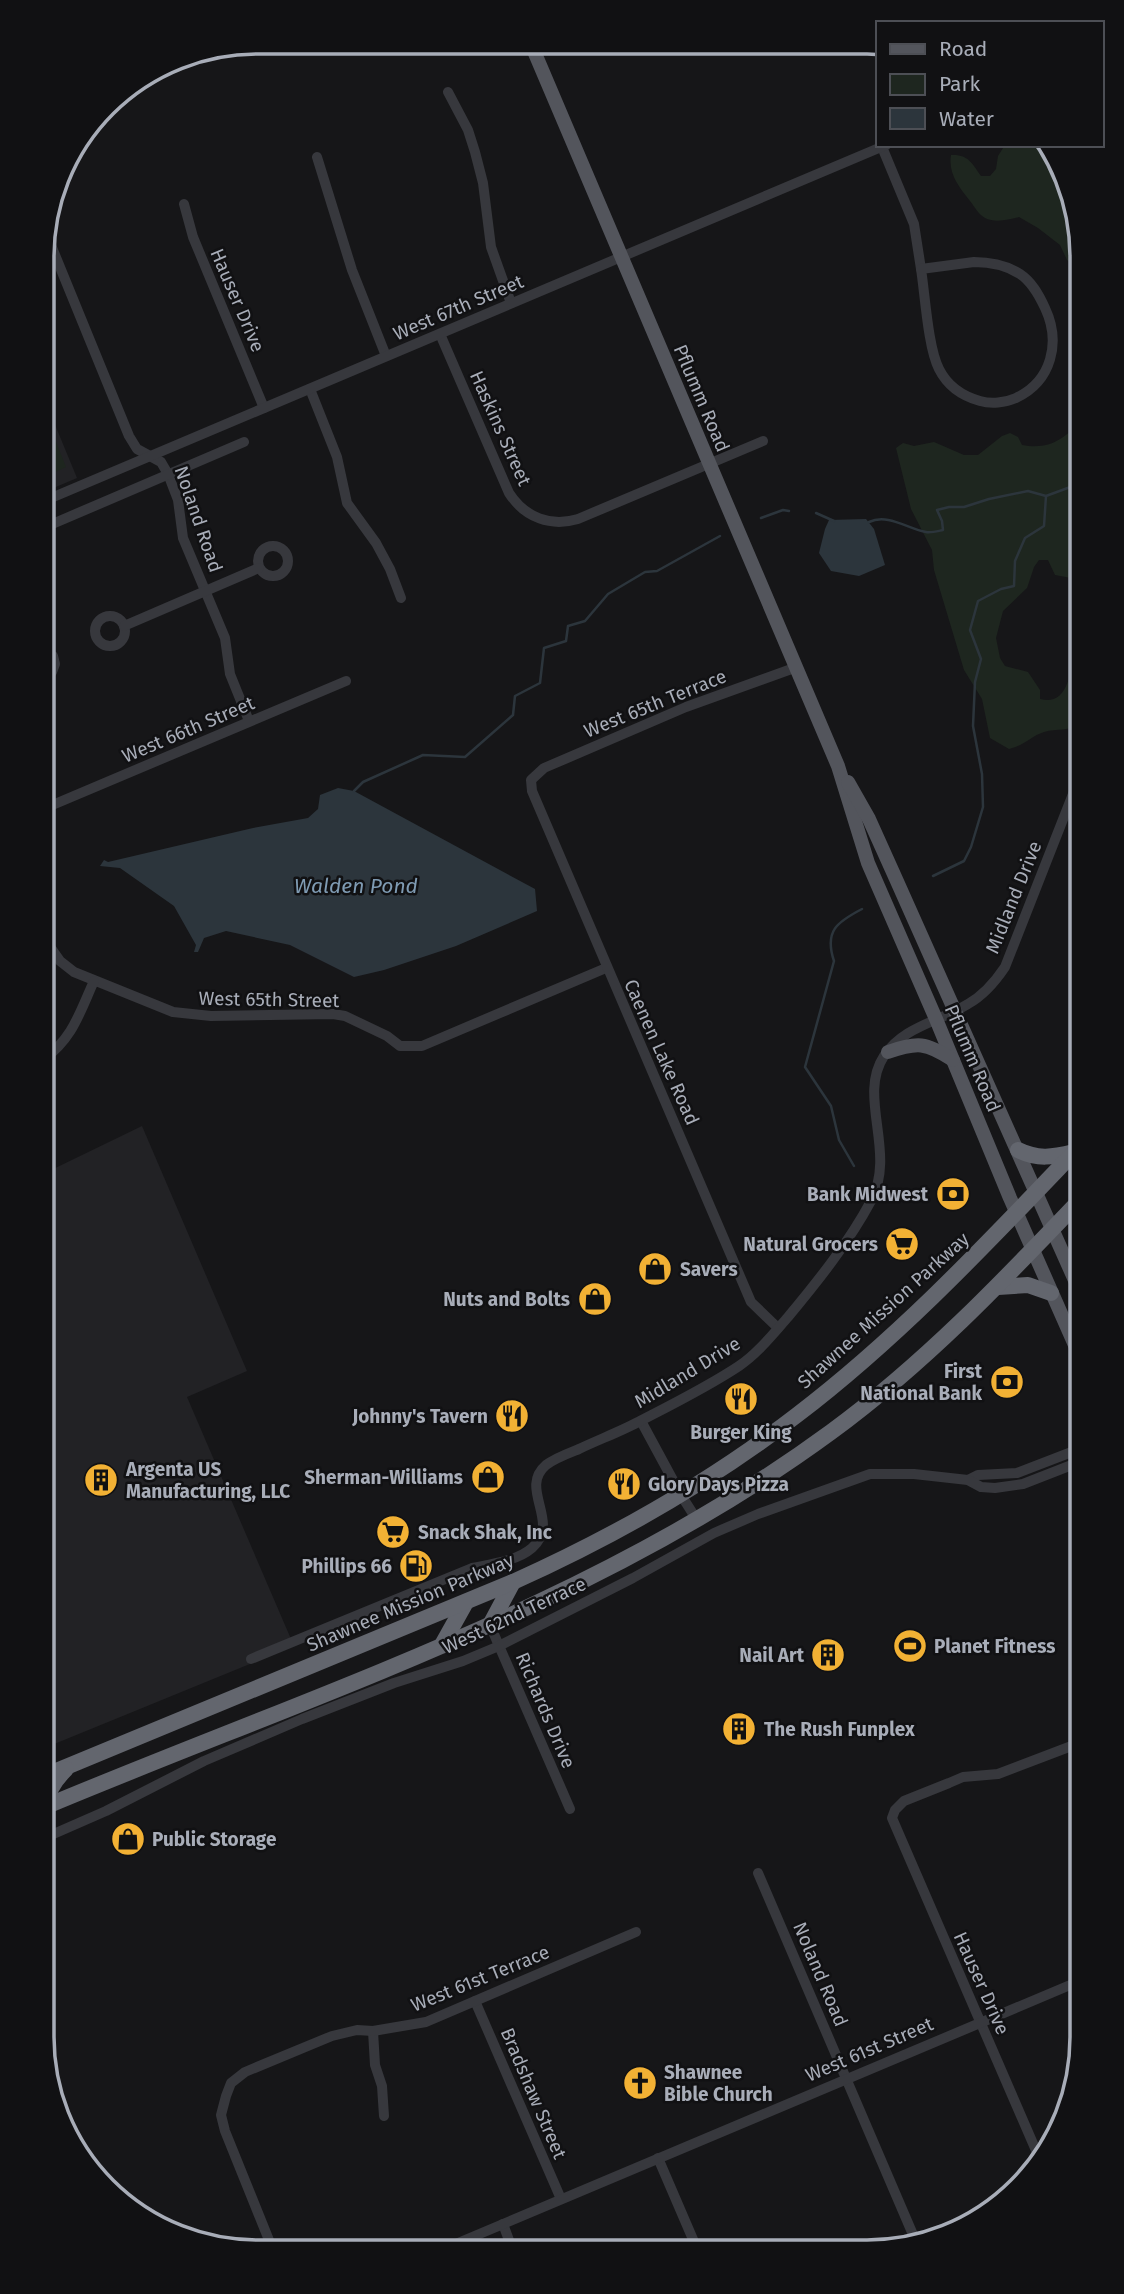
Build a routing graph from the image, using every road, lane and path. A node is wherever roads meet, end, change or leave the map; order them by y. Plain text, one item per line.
1 (535, 54) edge
2 (448, 92) dead end
3 (882, 147) edge
4 (884, 147) edge
5 (317, 157) dead end
6 (184, 204) dead end
7 (55, 255) edge
8 (621, 258) junction
9 (921, 269) junction
10 (512, 303) junction
11 (440, 334) junction
12 (386, 356) junction
13 (310, 389) junction
14 (264, 408) junction
15 (763, 441) dead end
16 (244, 442) dead end
17 (151, 456) junction
18 (709, 464) junction
19 (168, 474) junction
20 (55, 496) edge
21 (55, 523) edge
22 (259, 568) dead end
23 (205, 590) junction
24 (401, 598) dead end
25 (124, 626) dead end
26 (797, 667) junction
27 (346, 681) dead end
28 (249, 721) junction
29 (838, 766) junction
30 (531, 780) joint
31 (1070, 802) edge
32 (55, 804) edge
33 (55, 952) edge
34 (606, 968) junction
35 (94, 981) junction
36 (954, 1011) junction
37 (936, 1019) junction
38 (55, 1051) edge
39 (888, 1052) junction
40 (953, 1060) junction
41 (1018, 1150) junction
42 (1070, 1151) edge
43 (1069, 1157) edge
44 (1037, 1192) junction
45 (1069, 1211) edge
46 (1016, 1214) junction
47 (1053, 1228) junction
48 (1032, 1250) junction
49 (1069, 1267) edge
50 (998, 1287) junction
51 (1051, 1293) junction
52 (778, 1328) junction
53 (1069, 1330) edge
54 (641, 1421) junction
55 (1069, 1453) edge
56 (1069, 1466) edge
57 (968, 1480) junction
58 (681, 1495) junction
59 (697, 1520) junction
60 (513, 1581) junction
61 (466, 1602) junction
62 (490, 1625) junction
63 (442, 1645) junction
64 (499, 1646) junction
65 (251, 1659) dead end
66 (1069, 1747) edge
67 (68, 1767) junction
68 (54, 1772) edge
69 (54, 1784) edge
70 (54, 1803) edge
71 (570, 1809) dead end
72 (54, 1834) edge
73 (758, 1873) dead end
74 (636, 1932) dead end
75 (1069, 1985) edge
76 (475, 2001) junction
77 (979, 2022) junction
78 (373, 2031) junction
79 (846, 2078) junction
80 (384, 2116) dead end
81 (1035, 2149) edge
82 (658, 2158) junction
83 (561, 2199) junction
84 (503, 2224) junction
85 (913, 2234) edge
86 (269, 2240) edge
87 (465, 2240) edge
88 (509, 2240) edge
89 (693, 2240) edge

1 - 8 main road, Pflumm Road
2 - 10 street
3 - 8 street, West 67th Street
4 - 9 street
5 - 12 street
6 - 14 street, Hauser Drive
7 - 17 street, Noland Road
8 - 10 street, West 67th Street
8 - 18 main road, Pflumm Road
9 - 9 street
10 - 11 street, West 67th Street
11 - 12 street, West 67th Street
11 - 18 street, Haskins Street
12 - 13 street, West 67th Street
13 - 14 street, West 67th Street
13 - 24 street
14 - 17 street, West 67th Street
15 - 18 street
16 - 19 street
17 - 19 street, Noland Road
17 - 20 street, West 67th Street
18 - 26 main road, Pflumm Road
19 - 21 street
19 - 23 street, Noland Road
22 - 23 street
23 - 25 street
23 - 28 street, Noland Road
26 - 29 main road, Pflumm Road
26 - 30 street, West 65th Terrace
27 - 28 street, West 66th Street
28 - 32 street, West 66th Street
29 - 36 main road, Pflumm Road
29 - 37 main road, Pflumm Road
30 - 34 street, Caenen Lake Road
31 - 36 street, Midland Drive
33 - 35 street
34 - 35 street, West 65th Street
34 - 52 street, Caenen Lake Road
35 - 38 street
36 - 37 street, Midland Drive
36 - 41 main road, Pflumm Road
37 - 39 street, Midland Drive
37 - 40 main road, Pflumm Road
39 - 40 main road
39 - 52 street, Midland Drive
40 - 46 main road, Pflumm Road
41 - 42 highway
41 - 44 main road, Pflumm Road
43 - 44 highway, Shawnee Mission Parkway
44 - 46 highway, Shawnee Mission Parkway
44 - 47 main road, Pflumm Road
45 - 47 highway
46 - 48 main road, Pflumm Road
46 - 58 highway, Shawnee Mission Parkway
47 - 48 highway
47 - 49 main road, Pflumm Road
48 - 50 highway
48 - 51 main road, Pflumm Road
50 - 51 highway
50 - 59 highway
51 - 53 main road, Pflumm Road
52 - 54 street, Midland Drive
54 - 58 street
54 - 65 street, Midland Drive
55 - 57 street, West 62nd Terrace
56 - 57 street, West 62nd Terrace
57 - 64 street, West 62nd Terrace
58 - 59 street
58 - 60 highway, Shawnee Mission Parkway
59 - 62 highway
60 - 61 highway, Shawnee Mission Parkway
60 - 62 highway
61 - 63 highway
61 - 67 highway, Shawnee Mission Parkway
62 - 63 highway
62 - 64 street, Richards Drive
63 - 70 highway
64 - 71 street, Richards Drive
64 - 72 street, West 62nd Terrace
66 - 77 street, Hauser Drive
67 - 68 highway, Shawnee Mission Parkway
67 - 69 highway
73 - 79 street, Noland Road
74 - 76 street, West 61st Terrace
75 - 77 street, West 61st Street
76 - 78 street, West 61st Terrace
76 - 83 street, Bradshaw Street
77 - 79 street, West 61st Street
77 - 81 street, Hauser Drive
78 - 80 street
78 - 86 street, West 61st Terrace
79 - 82 street, West 61st Street
79 - 85 street, Noland Road
82 - 83 street, West 61st Street
82 - 89 street
83 - 84 street, West 61st Street
84 - 87 street, West 61st Street
84 - 88 street

